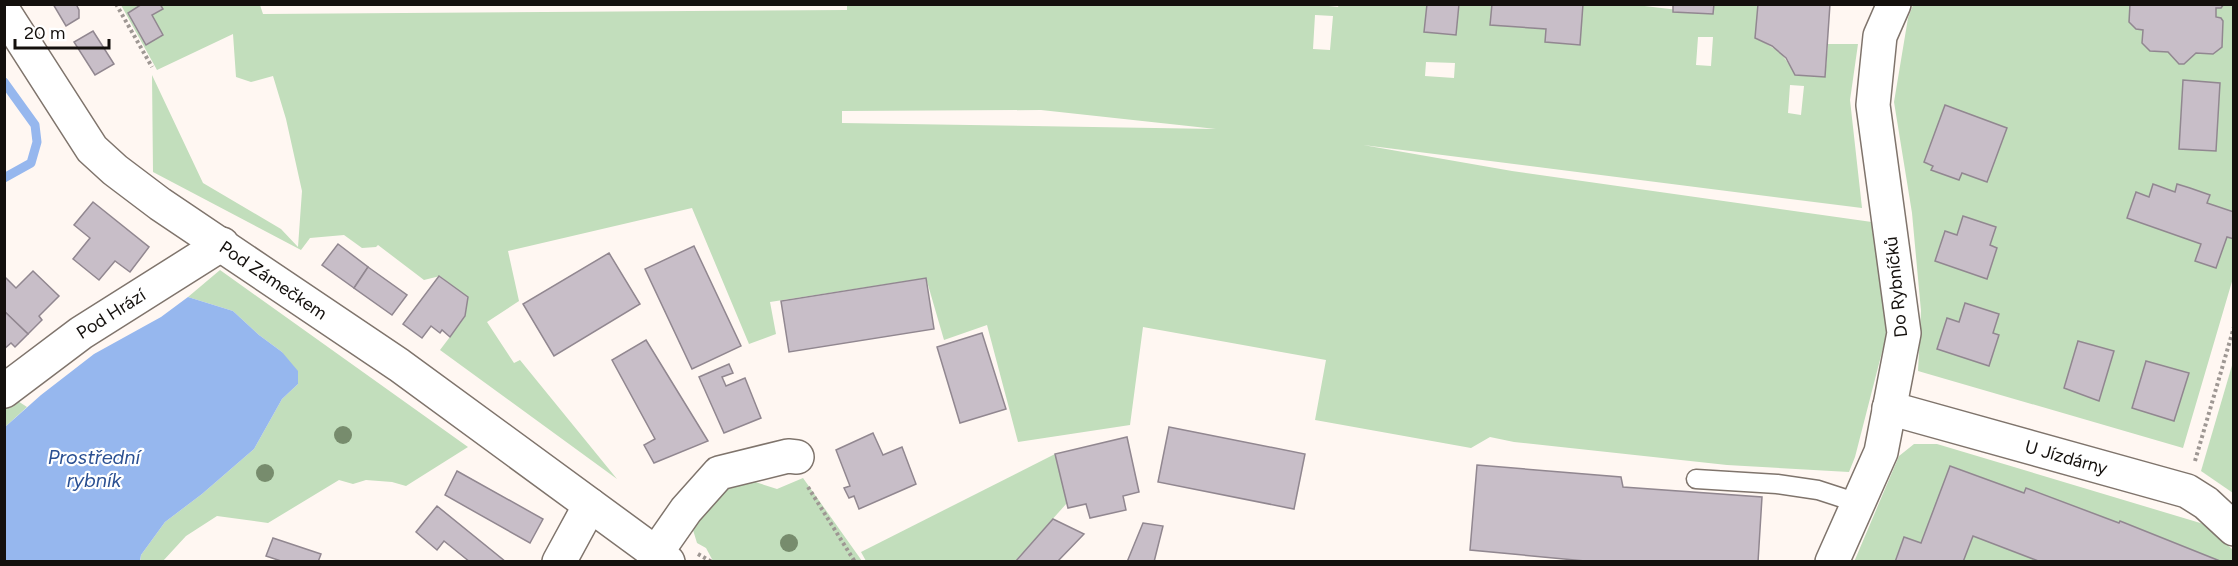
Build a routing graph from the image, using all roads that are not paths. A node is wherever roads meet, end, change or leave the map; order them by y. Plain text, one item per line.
1 (1893, 4) edge
2 (4, 12) edge
3 (222, 244) junction
4 (4, 391) edge
5 (1889, 408) junction
6 (793, 457) road end
7 (1695, 479) dead end
8 (1858, 503) junction
9 (583, 517) junction
10 (2234, 529) edge
11 (662, 557) edge
12 (559, 561) edge
13 (1832, 561) edge

1 - 5 street, Do Rybníčků
2 - 3 street, Pod Zámečkem
3 - 4 street, Pod Hrází
3 - 9 street, Pod Zámečkem
5 - 8 street, Do Rybníčků
5 - 10 street, U Jízdárny
6 - 11 street
7 - 8 lane
8 - 13 street, Do Rybníčků
9 - 11 street, Pod Zámečkem
9 - 12 street

